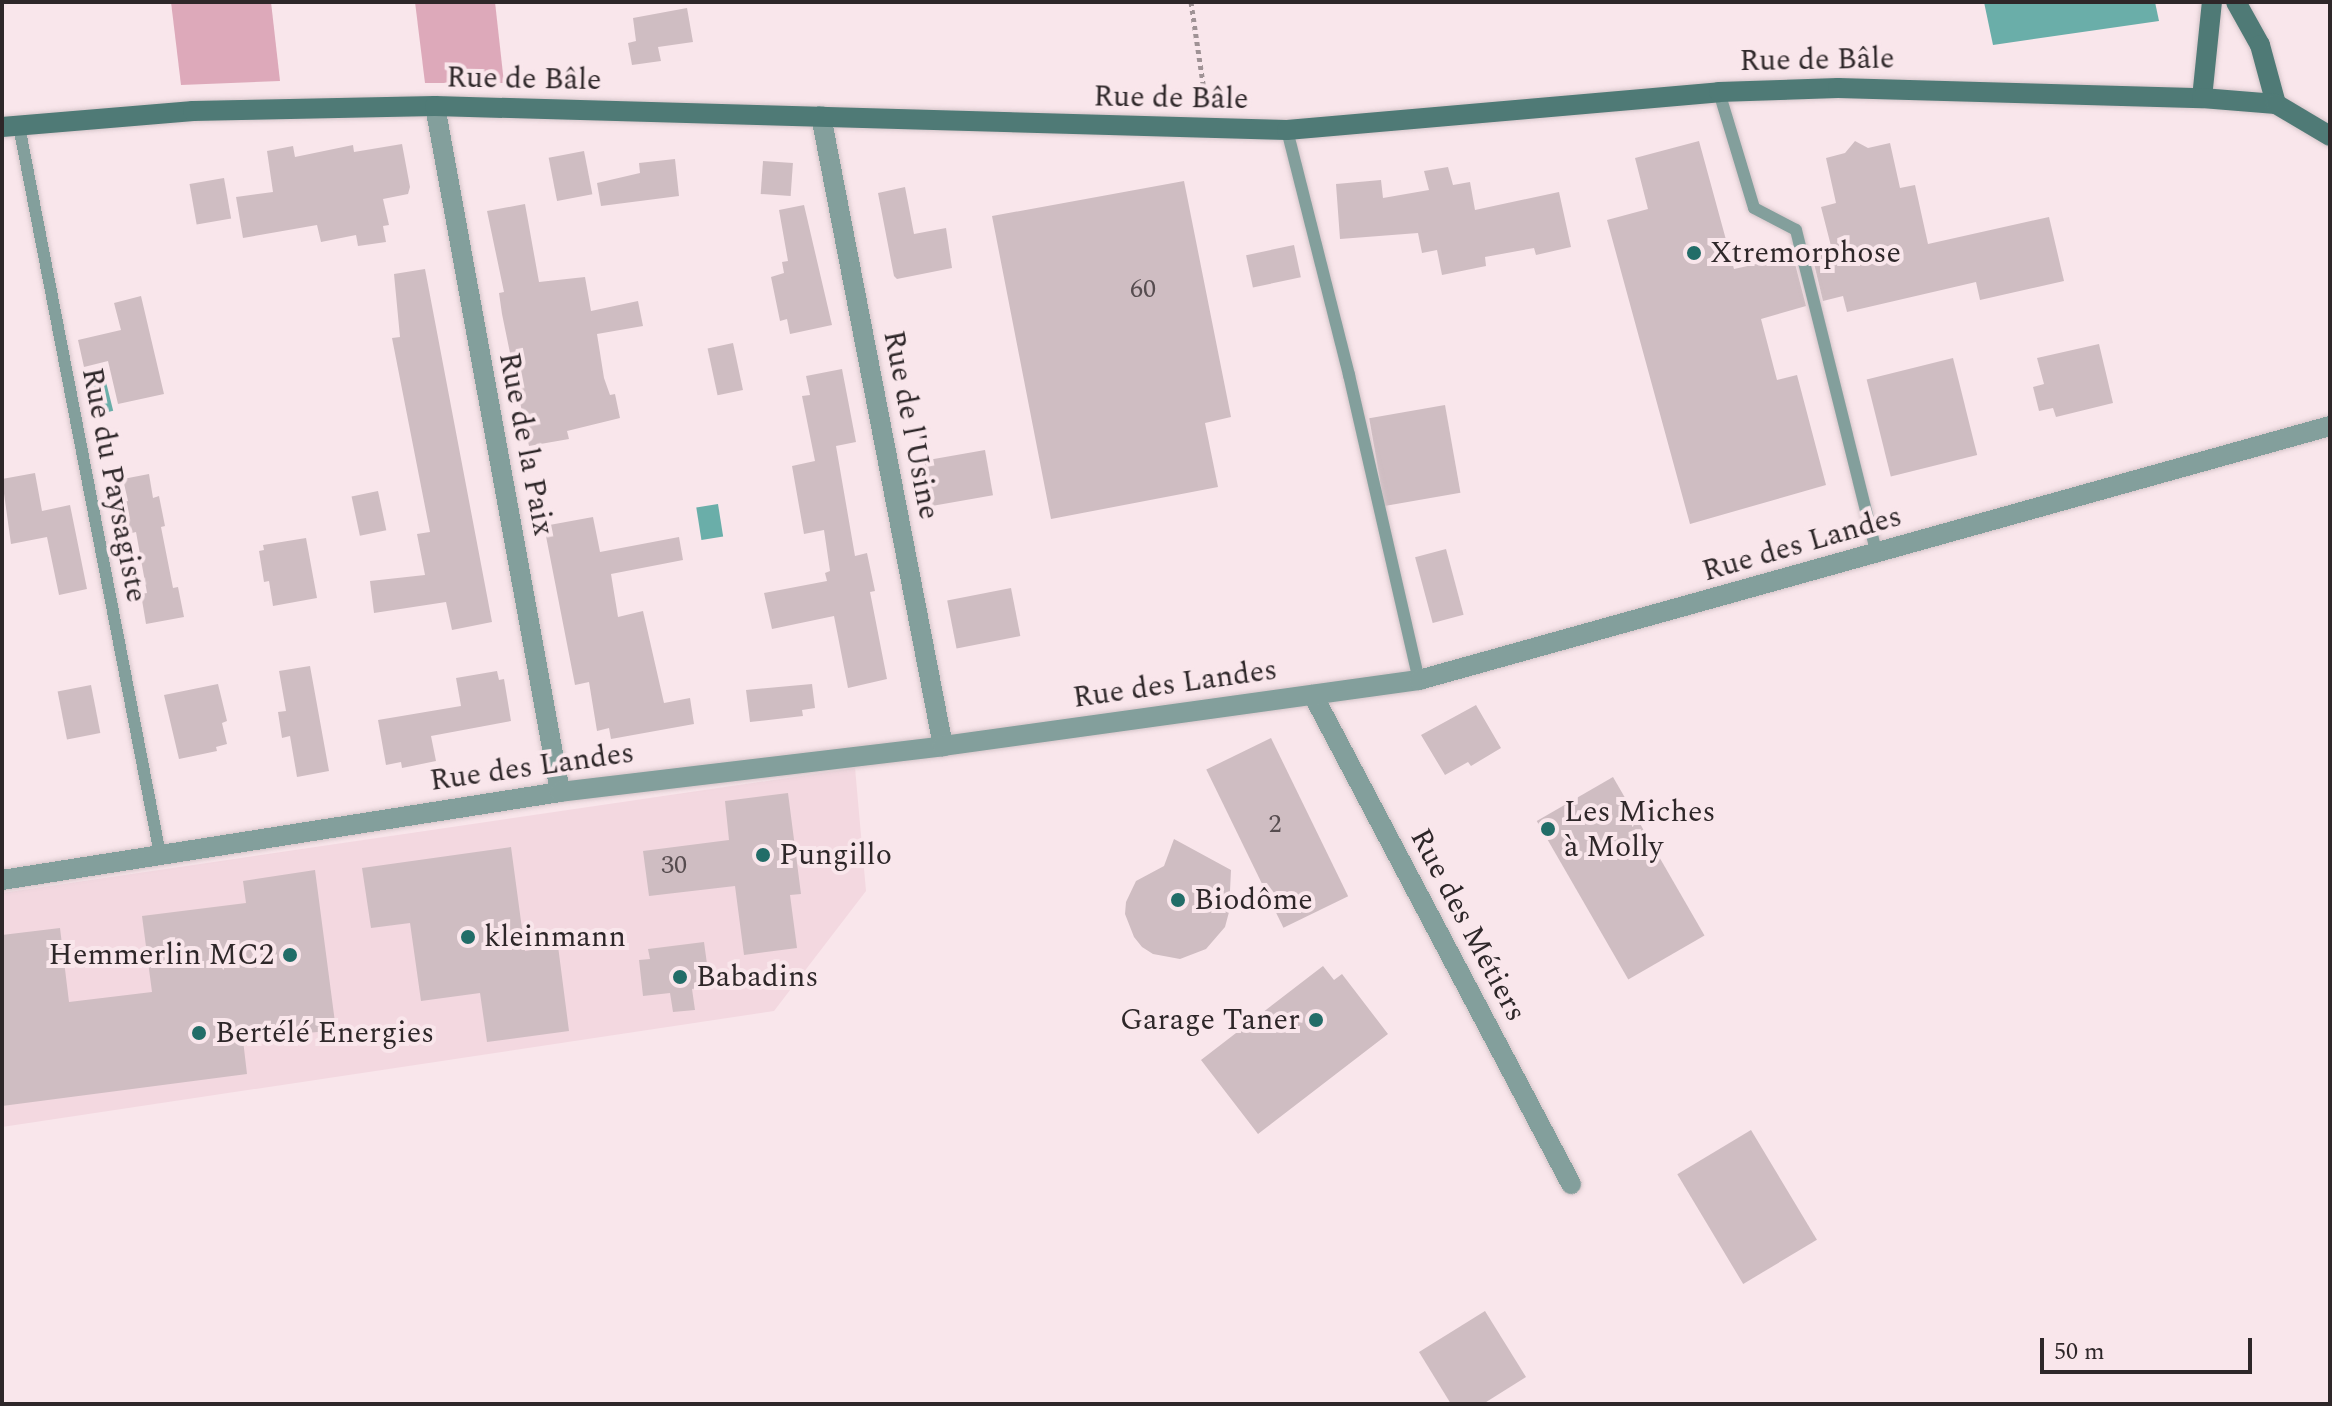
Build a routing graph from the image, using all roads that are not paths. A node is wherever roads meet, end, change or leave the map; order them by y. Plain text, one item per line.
1 (2212, 2) edge
2 (2236, 2) edge
3 (1719, 92) junction
4 (2202, 98) junction
5 (2276, 104) junction
6 (435, 106) junction
7 (821, 116) junction
8 (10, 126) edge
9 (1287, 130) junction
10 (2330, 136) edge
11 (2330, 426) edge
12 (1877, 554) junction
13 (1419, 680) junction
14 (1313, 695) junction
15 (943, 746) junction
16 (560, 792) junction
17 (160, 854) junction
18 (2, 880) edge
19 (1571, 1184) dead end

1 - 4 street
2 - 5 street
3 - 4 street, Rue de Bâle
3 - 9 street, Rue de Bâle
3 - 12 lane
4 - 5 street, Rue de Bâle
5 - 10 street, Rue de Bâle
6 - 7 street, Rue de Bâle
6 - 8 street, Rue de Bâle
6 - 16 street, Rue de la Paix
7 - 9 street, Rue de Bâle
7 - 15 street, Rue de l'Usine
8 - 17 lane, Rue du Paysagiste
9 - 13 lane
11 - 12 street, Rue des Landes
12 - 13 street, Rue des Landes
13 - 14 street, Rue des Landes
14 - 15 street, Rue des Landes
14 - 19 street, Rue des Métiers
15 - 16 street, Rue des Landes
16 - 17 street, Rue des Landes
17 - 18 street, Rue des Landes

